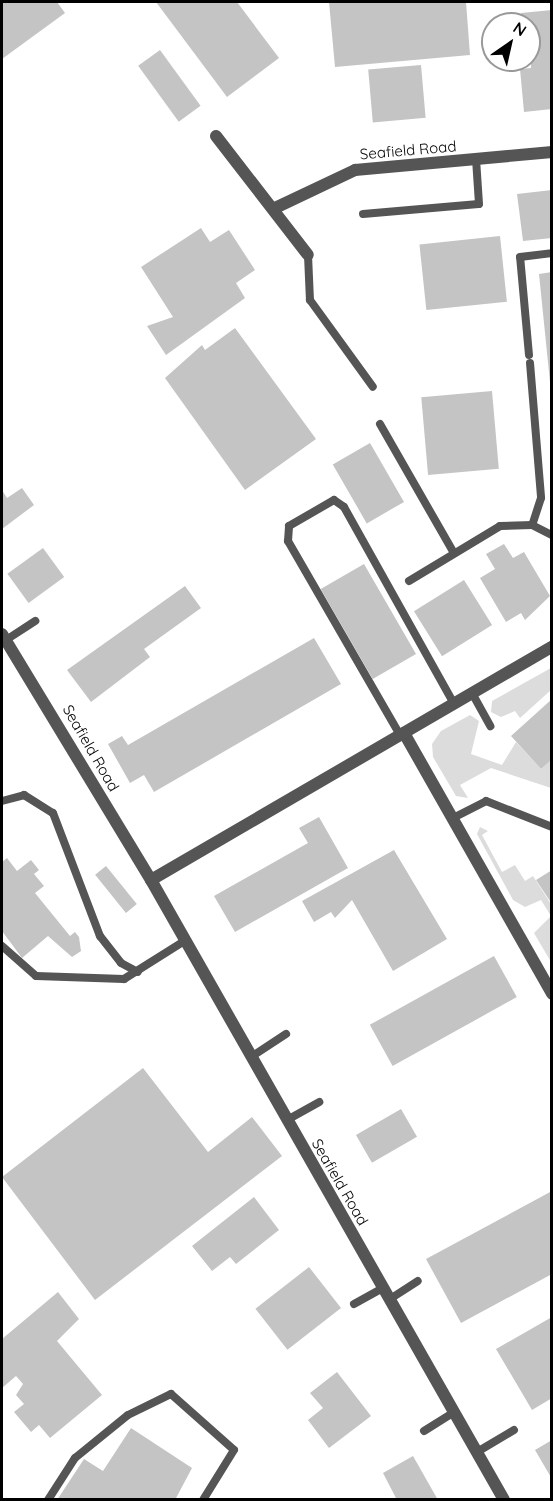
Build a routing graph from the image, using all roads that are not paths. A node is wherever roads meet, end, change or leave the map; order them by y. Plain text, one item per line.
1 (216, 136) dead end
2 (552, 152) edge
3 (476, 159) junction
4 (275, 208) junction
5 (363, 214) dead end
6 (552, 254) edge
7 (308, 255) joint
8 (373, 387) dead end
9 (380, 424) dead end
10 (532, 525) junction
11 (552, 535) edge
12 (454, 553) junction
13 (409, 581) dead end
14 (35, 621) dead end
15 (4, 637) edge
16 (552, 647) edge
17 (471, 693) junction
18 (454, 704) junction
19 (490, 726) dead end
20 (402, 734) junction
21 (2, 801) edge
22 (453, 818) junction
23 (552, 827) edge
24 (151, 880) junction
25 (186, 940) junction
26 (2, 946) edge
27 (138, 972) junction
28 (552, 994) edge
29 (286, 1034) dead end
30 (251, 1057) junction
31 (319, 1102) dead end
32 (287, 1120) junction
33 (418, 1281) dead end
34 (383, 1288) junction
35 (390, 1299) junction
36 (354, 1304) dead end
37 (454, 1412) junction
38 (514, 1430) dead end
39 (424, 1431) dead end
40 (477, 1452) junction
41 (48, 1500) edge
42 (203, 1500) edge
43 (504, 1500) edge

1 - 4 street
2 - 3 street, Seafield Road
3 - 4 street, Seafield Road
3 - 5 lane
4 - 7 street
6 - 10 lane
7 - 8 lane
9 - 12 lane
10 - 11 lane
10 - 12 lane
12 - 13 lane
14 - 15 lane
15 - 24 street, Seafield Road
16 - 17 street
17 - 18 street
17 - 19 lane
18 - 20 street
18 - 20 lane
20 - 22 street
20 - 24 street
21 - 27 lane
22 - 23 lane
22 - 28 street
24 - 25 street, Seafield Road
25 - 27 lane
25 - 30 street, Seafield Road
26 - 27 lane
29 - 30 lane
30 - 32 street, Seafield Road
31 - 32 lane
32 - 34 street, Seafield Road
33 - 35 lane
34 - 35 street, Seafield Road
34 - 36 lane
35 - 37 street, Seafield Road
37 - 39 lane
37 - 40 street, Seafield Road
38 - 40 lane
40 - 43 street, Seafield Road
41 - 42 lane

